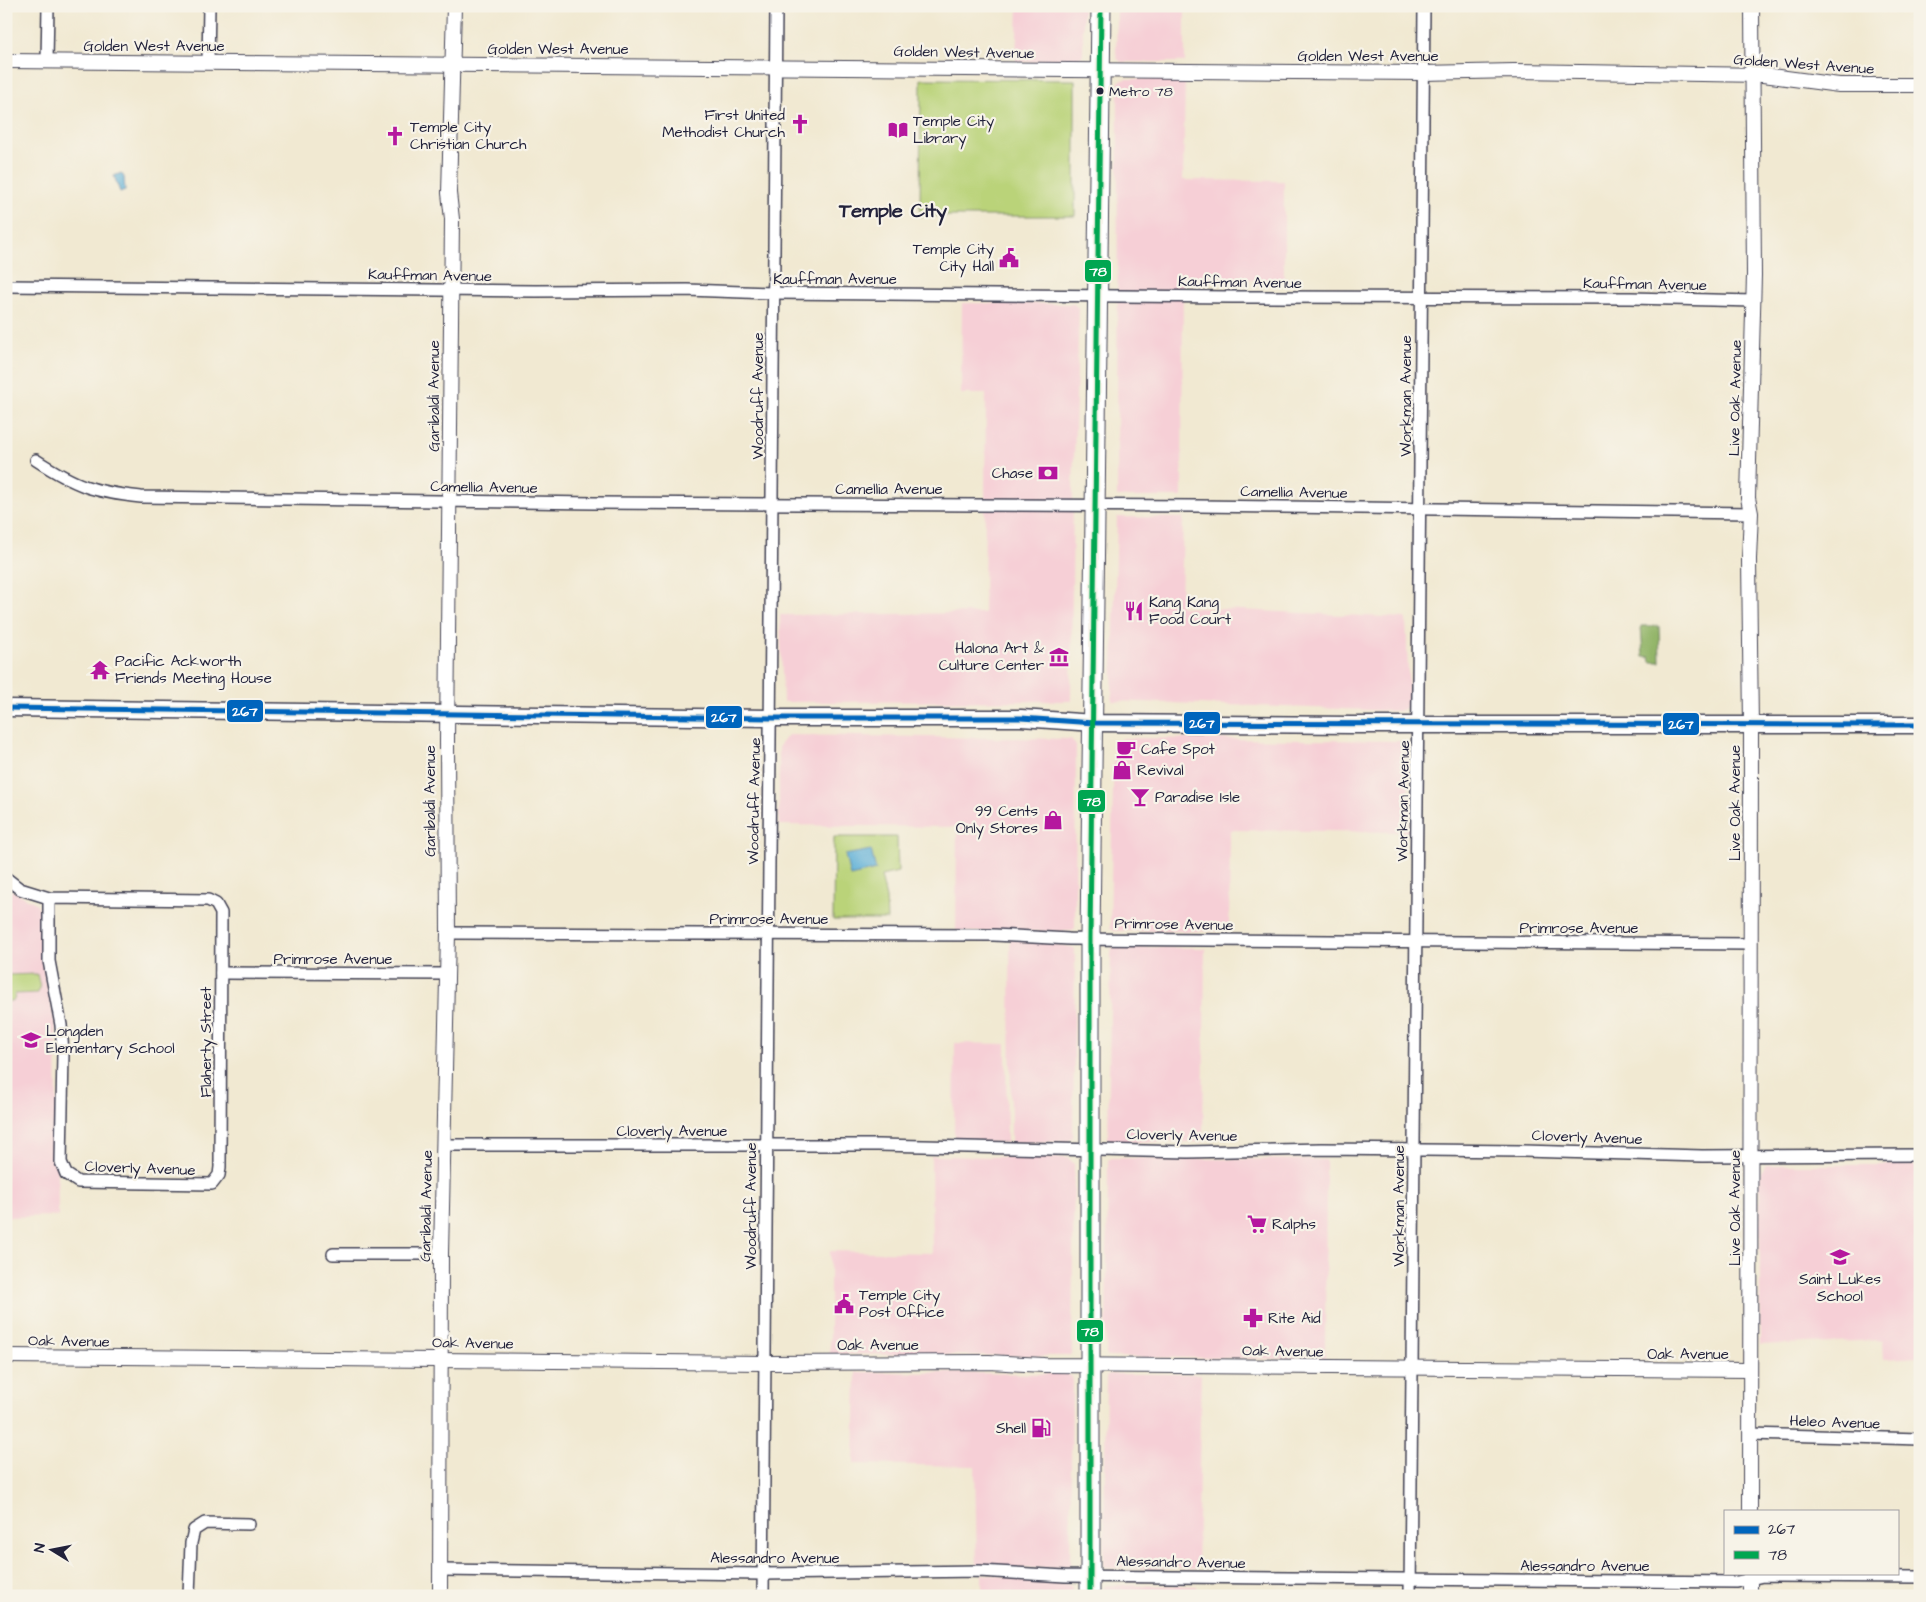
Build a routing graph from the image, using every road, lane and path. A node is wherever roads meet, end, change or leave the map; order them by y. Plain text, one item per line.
1 (48, 6) edge
2 (209, 6) edge
3 (454, 6) edge
4 (776, 6) edge
5 (1101, 6) edge
6 (1424, 6) edge
7 (1752, 6) edge
8 (6, 60) edge
9 (47, 61) junction
10 (208, 63) junction
11 (452, 65) junction
12 (776, 67) junction
13 (1100, 70) junction
14 (1423, 73) junction
15 (1751, 75) junction
16 (1920, 85) edge
17 (6, 286) edge
18 (451, 290) junction
19 (773, 293) junction
20 (1098, 296) junction
21 (1422, 299) junction
22 (1753, 301) junction
23 (36, 460) dead end
24 (449, 501) junction
25 (773, 504) junction
26 (1096, 507) junction
27 (1420, 510) junction
28 (1751, 513) junction
29 (6, 708) edge
30 (447, 713) junction
31 (770, 718) junction
32 (1094, 723) junction
33 (1418, 725) junction
34 (1920, 725) edge
35 (1751, 726) junction
36 (6, 878) edge
37 (49, 898) junction
38 (448, 933) junction
39 (768, 936) junction
40 (1090, 938) junction
41 (1417, 942) junction
42 (1751, 944) junction
43 (221, 973) junction
44 (445, 974) junction
45 (444, 1145) junction
46 (766, 1146) junction
47 (1089, 1149) junction
48 (1414, 1151) junction
49 (1751, 1155) junction
50 (1920, 1155) edge
51 (215, 1181) joint
52 (333, 1254) dead end
53 (442, 1254) junction
54 (6, 1356) edge
55 (441, 1360) junction
56 (765, 1362) junction
57 (1089, 1365) junction
58 (1413, 1368) junction
59 (1750, 1370) junction
60 (1750, 1434) junction
61 (1920, 1439) edge
62 (1750, 1510) edge
63 (249, 1524) dead end
64 (440, 1570) junction
65 (763, 1574) junction
66 (1090, 1576) junction
67 (1750, 1577) edge
68 (1920, 1577) edge
69 (1410, 1580) junction
70 (189, 1596) edge
71 (440, 1596) edge
72 (763, 1596) edge
73 (1090, 1596) edge
74 (1410, 1596) edge
75 (1750, 1596) edge

1 - 9 street
2 - 10 street
3 - 11 street, Garibaldi Avenue
4 - 12 street, Woodruff Avenue
5 - 13 main road
6 - 14 street, Workman Avenue
7 - 15 street, Live Oak Avenue
8 - 9 street, Golden West Avenue
9 - 10 street, Golden West Avenue
10 - 11 street, Golden West Avenue
11 - 12 street, Golden West Avenue
11 - 18 street, Garibaldi Avenue
12 - 13 street, Golden West Avenue
12 - 19 street, Woodruff Avenue
13 - 14 street, Golden West Avenue
13 - 20 main road
14 - 15 street, Golden West Avenue
14 - 21 street, Workman Avenue
15 - 16 street, Golden West Avenue
15 - 22 street, Live Oak Avenue
17 - 18 street, Kauffman Avenue
18 - 19 street, Kauffman Avenue
18 - 24 street, Garibaldi Avenue
19 - 20 street, Kauffman Avenue
19 - 25 street, Woodruff Avenue
20 - 21 street, Kauffman Avenue
20 - 26 main road
21 - 22 street, Kauffman Avenue
21 - 27 street, Workman Avenue
22 - 28 street, Live Oak Avenue
23 - 24 street, Camellia Avenue
24 - 25 street, Camellia Avenue
24 - 30 street, Garibaldi Avenue
25 - 26 street, Camellia Avenue
25 - 31 street, Woodruff Avenue
26 - 27 street, Camellia Avenue
26 - 32 main road
27 - 28 street, Camellia Avenue
27 - 33 street, Workman Avenue
28 - 35 street, Live Oak Avenue
29 - 30 main road
30 - 31 main road
30 - 38 street, Garibaldi Avenue
31 - 32 main road
31 - 39 street, Woodruff Avenue
32 - 33 main road
32 - 40 main road
33 - 35 main road
33 - 41 street, Workman Avenue
34 - 35 main road
35 - 42 street, Live Oak Avenue
36 - 37 street
37 - 43 street, Flaherty Street
37 - 51 street, Cloverly Avenue
38 - 39 street, Primrose Avenue
38 - 44 street, Garibaldi Avenue
39 - 40 street, Primrose Avenue
39 - 46 street, Woodruff Avenue
40 - 41 street, Primrose Avenue
40 - 47 main road
41 - 42 street, Primrose Avenue
41 - 48 street, Workman Avenue
42 - 49 street, Live Oak Avenue
43 - 44 street, Primrose Avenue
43 - 51 street, Flaherty Street
44 - 45 street, Garibaldi Avenue
45 - 46 street, Cloverly Avenue
45 - 53 street, Garibaldi Avenue
46 - 47 street, Cloverly Avenue
46 - 56 street, Woodruff Avenue
47 - 48 street, Cloverly Avenue
47 - 57 main road
48 - 49 street, Cloverly Avenue
48 - 58 street, Workman Avenue
49 - 50 street, Cloverly Avenue
49 - 59 street, Live Oak Avenue
52 - 53 street
53 - 55 street, Garibaldi Avenue
54 - 55 street, Oak Avenue
55 - 56 street, Oak Avenue
55 - 64 street, Garibaldi Avenue
56 - 57 street, Oak Avenue
56 - 65 street, Woodruff Avenue
57 - 58 street, Oak Avenue
57 - 66 main road
58 - 59 street, Oak Avenue
58 - 69 street, Workman Avenue
59 - 60 street, Live Oak Avenue
60 - 61 street, Heleo Avenue
60 - 62 street, Live Oak Avenue
63 - 70 street
64 - 65 street, Alessandro Avenue
64 - 71 street, Garibaldi Avenue
65 - 66 street, Alessandro Avenue
65 - 72 street, Woodruff Avenue
66 - 69 street, Alessandro Avenue
66 - 73 main road
67 - 68 street, Alessandro Avenue
67 - 69 street, Alessandro Avenue
67 - 75 street
69 - 74 street, Workman Avenue

